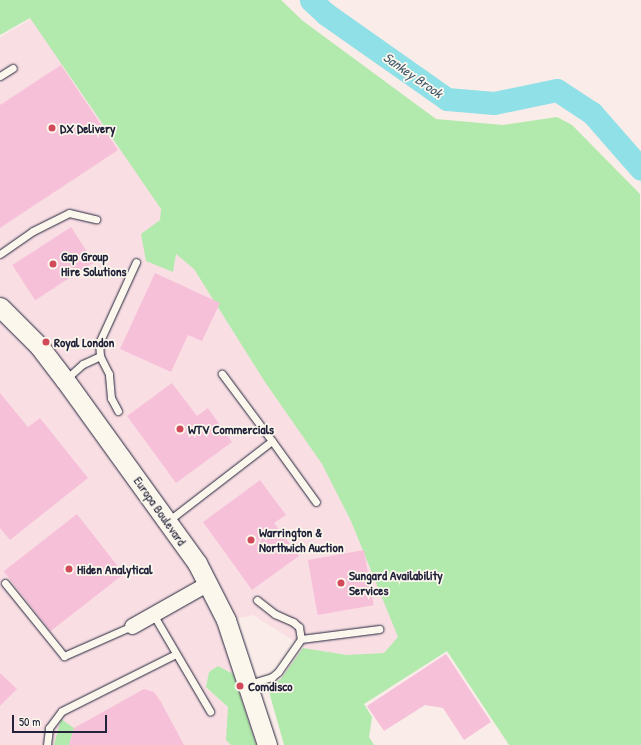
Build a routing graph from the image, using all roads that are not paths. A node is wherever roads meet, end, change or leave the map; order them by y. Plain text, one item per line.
1 (13, 68) dead end
2 (0, 76) edge
3 (96, 219) dead end
4 (0, 254) edge
5 (136, 262) dead end
6 (3, 315) edge
7 (100, 356) junction
8 (222, 374) dead end
9 (65, 380) junction
10 (118, 411) dead end
11 (272, 441) junction
12 (316, 502) dead end
13 (168, 521) junction
14 (5, 583) dead end
15 (208, 583) junction
16 (257, 600) dead end
17 (153, 614) junction
18 (132, 626) joint
19 (379, 629) dead end
20 (301, 639) junction
21 (176, 654) junction
22 (249, 684) junction
23 (210, 711) dead end
24 (47, 745) edge
25 (267, 745) edge

1 - 2 lane
3 - 4 lane
5 - 7 lane
6 - 9 street, Europa Boulevard
7 - 9 lane
7 - 10 lane
8 - 11 lane
9 - 13 street, Europa Boulevard
11 - 12 lane
11 - 13 lane
13 - 15 street, Europa Boulevard
14 - 18 lane
15 - 17 street
15 - 22 street, Europa Boulevard
16 - 20 lane
17 - 18 street
17 - 21 lane
19 - 20 lane
20 - 22 lane
21 - 23 lane
21 - 24 lane
22 - 25 street, Europa Boulevard

